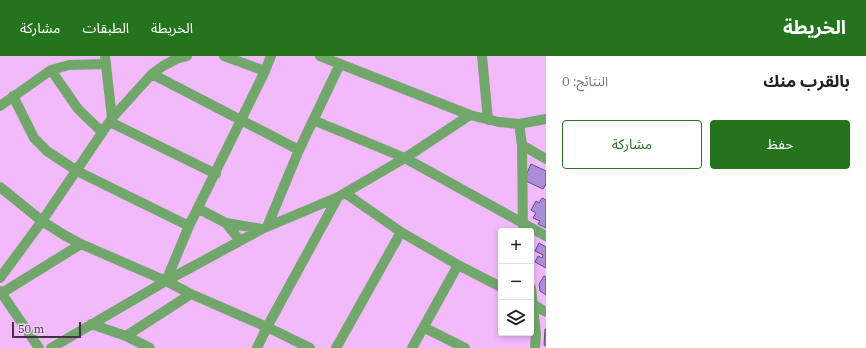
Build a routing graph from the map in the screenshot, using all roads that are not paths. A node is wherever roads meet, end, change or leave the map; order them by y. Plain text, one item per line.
1 (187, 56) edge
2 (224, 56) edge
3 (271, 56) edge
4 (320, 56) edge
5 (482, 56) edge
6 (105, 60) edge
7 (340, 64) junction
8 (51, 70) junction
9 (265, 71) junction
10 (152, 74) junction
11 (13, 96) junction
12 (0, 106) edge
13 (470, 115) junction
14 (546, 119) edge
15 (111, 120) junction
16 (240, 120) junction
17 (314, 120) junction
18 (488, 120) junction
19 (519, 124) junction
20 (102, 132) junction
21 (522, 145) junction
22 (299, 150) junction
23 (406, 158) junction
24 (546, 159) edge
25 (77, 171) junction
26 (216, 174) junction
27 (0, 187) edge
28 (341, 195) junction
29 (199, 209) junction
30 (42, 221) junction
31 (226, 223) junction
32 (190, 226) junction
33 (523, 227) edge
34 (264, 228) junction
35 (401, 232) junction
36 (546, 236) edge
37 (240, 241) junction
38 (81, 244) junction
39 (458, 265) junction
40 (0, 278) edge
41 (166, 282) junction
42 (498, 285) edge
43 (1, 292) edge
44 (191, 294) junction
45 (534, 304) edge
46 (546, 312) edge
47 (534, 318) edge
48 (92, 324) junction
49 (267, 327) junction
50 (425, 328) junction
51 (126, 336) junction
52 (39, 348) edge
53 (51, 348) edge
54 (150, 348) edge
55 (257, 348) edge
56 (310, 348) edge
57 (336, 348) edge
58 (412, 348) edge
59 (465, 348) edge
60 (535, 348) edge

1 - 10 street
2 - 9 street
3 - 9 street
4 - 7 street
5 - 18 street
6 - 8 street
6 - 15 street
7 - 13 street
7 - 17 street
8 - 11 street
8 - 20 street
9 - 16 street
10 - 15 street
10 - 16 street
11 - 12 street
11 - 25 street
13 - 18 street
13 - 23 street
14 - 19 street
15 - 20 street
15 - 26 street
16 - 22 street
16 - 26 street
17 - 22 street
17 - 23 street
18 - 19 street
19 - 21 street
20 - 25 street
21 - 24 street
21 - 33 street
22 - 34 street
23 - 28 street
23 - 33 street
25 - 30 street
25 - 32 street
26 - 29 street
27 - 30 street
28 - 34 street
28 - 35 street
28 - 49 street
29 - 31 street
29 - 32 street
30 - 38 street
30 - 40 street
31 - 34 street
31 - 37 street
32 - 41 street
33 - 36 street
34 - 37 street
35 - 39 street
35 - 57 street
37 - 41 street
38 - 41 street
38 - 43 street
39 - 42 street
39 - 50 street
41 - 44 street
41 - 48 street
43 - 52 street
44 - 49 street
44 - 51 street
45 - 46 street
47 - 60 street
48 - 51 street
48 - 53 street
49 - 55 street
49 - 56 street
50 - 58 street
50 - 59 street
51 - 54 street

